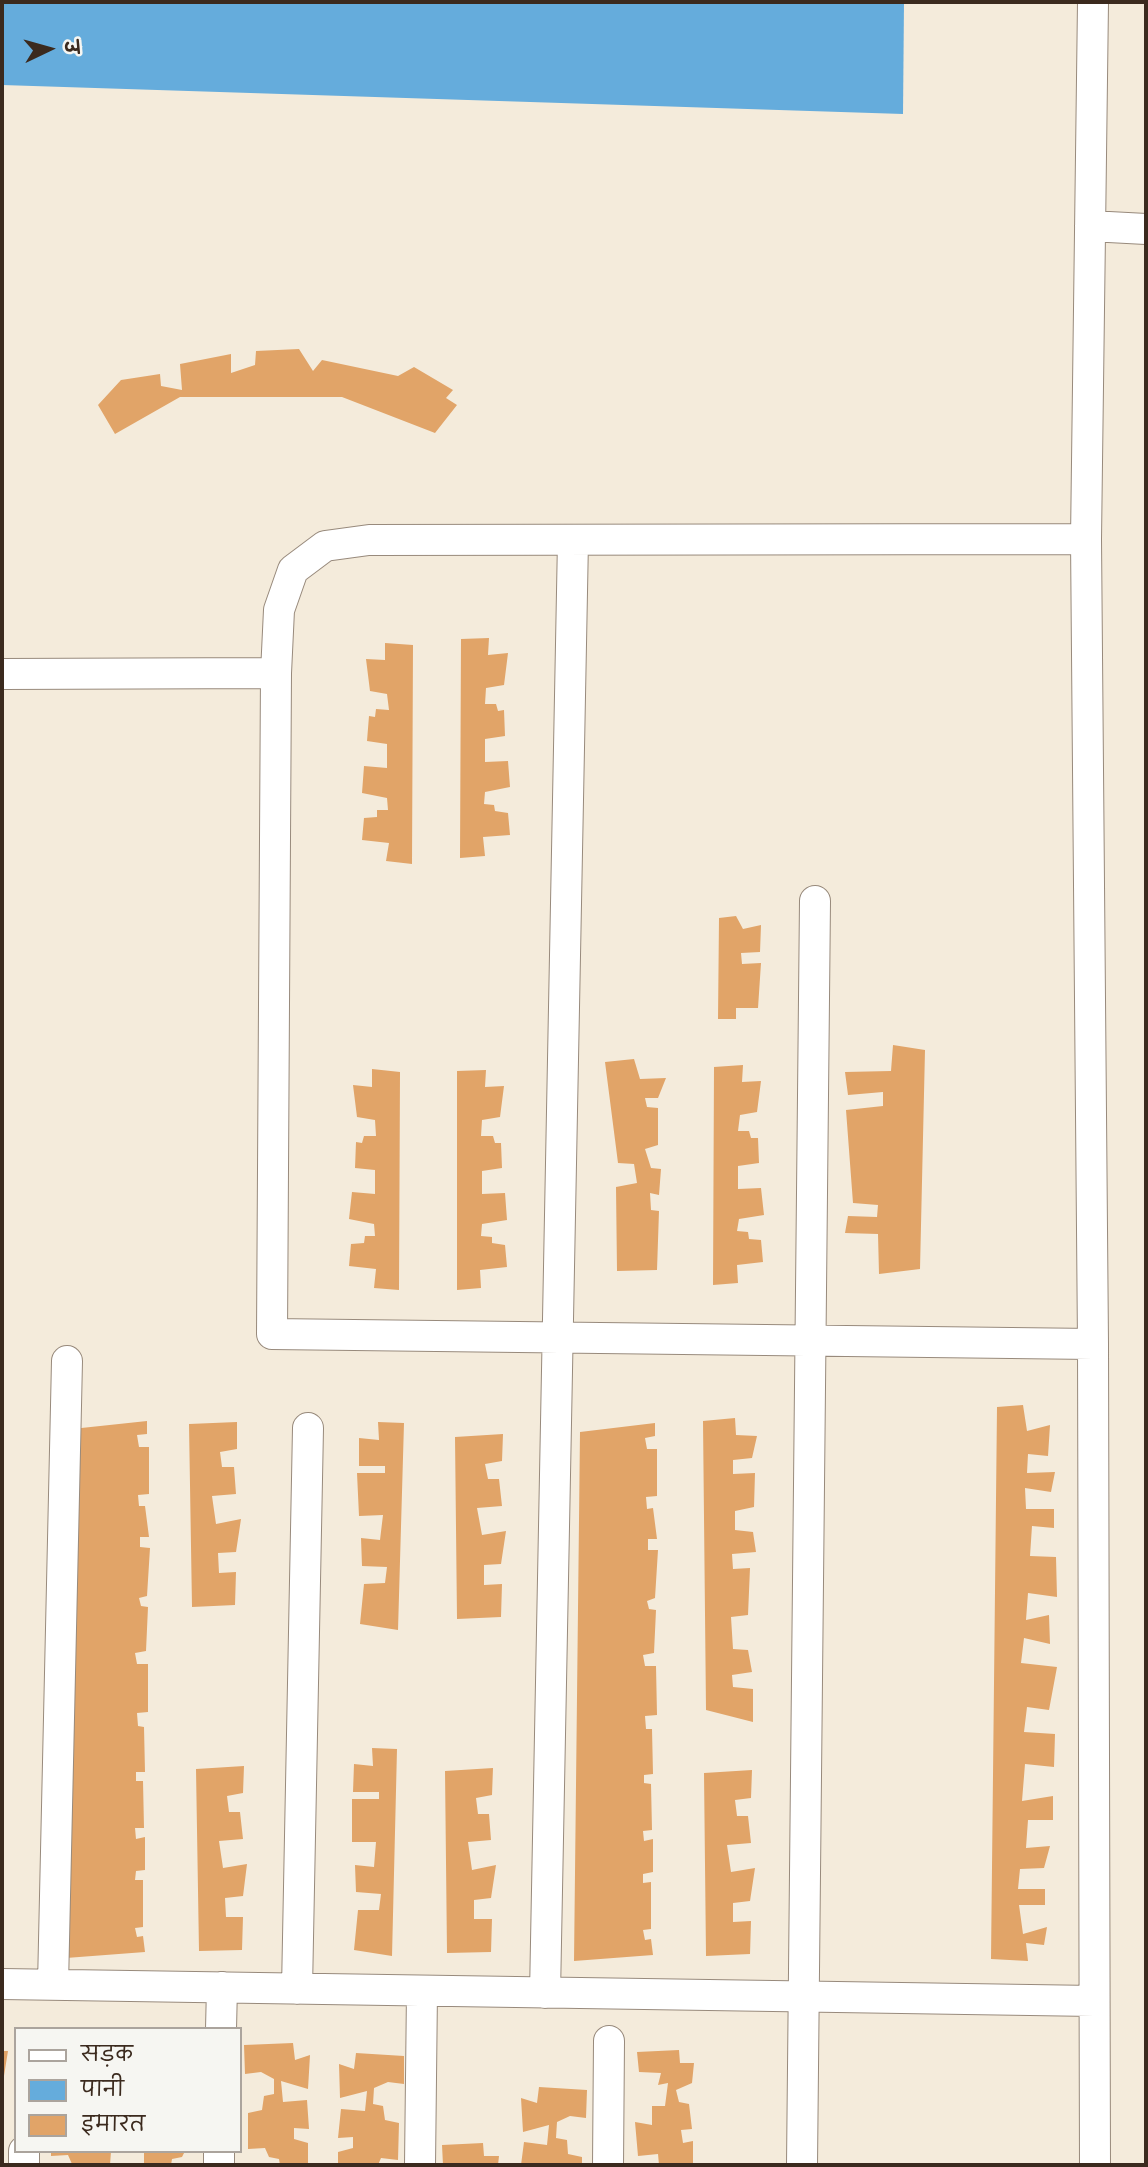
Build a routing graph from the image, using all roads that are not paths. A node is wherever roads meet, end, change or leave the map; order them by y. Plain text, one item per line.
1 (1093, 2) edge
2 (1090, 226) junction
3 (1146, 229) edge
4 (1086, 539) junction
5 (573, 540) junction
6 (276, 673) junction
7 (2, 674) edge
8 (815, 901) dead end
9 (558, 1338) junction
10 (811, 1341) junction
11 (1093, 1344) junction
12 (67, 1361) dead end
13 (308, 1428) dead end
14 (2, 1984) edge
15 (53, 1985) junction
16 (222, 1987) junction
17 (297, 1989) junction
18 (422, 1990) junction
19 (545, 1993) junction
20 (804, 1997) junction
21 (1094, 2001) junction
22 (221, 2027) edge
23 (609, 2041) dead end
24 (420, 2165) edge
25 (608, 2165) edge
26 (802, 2165) edge
27 (1095, 2165) edge

1 - 2 street
2 - 3 street
2 - 4 street
4 - 5 street
4 - 11 street
5 - 6 street
5 - 9 street
6 - 7 street
6 - 9 street
8 - 10 street
9 - 10 street
9 - 19 street
10 - 11 street
10 - 20 street
11 - 21 street
12 - 15 street
13 - 17 street
14 - 15 street
15 - 16 street
16 - 17 street
16 - 22 street
17 - 18 street
18 - 19 street
18 - 24 street
19 - 20 street
20 - 21 street
20 - 26 street
21 - 27 street
23 - 25 street

